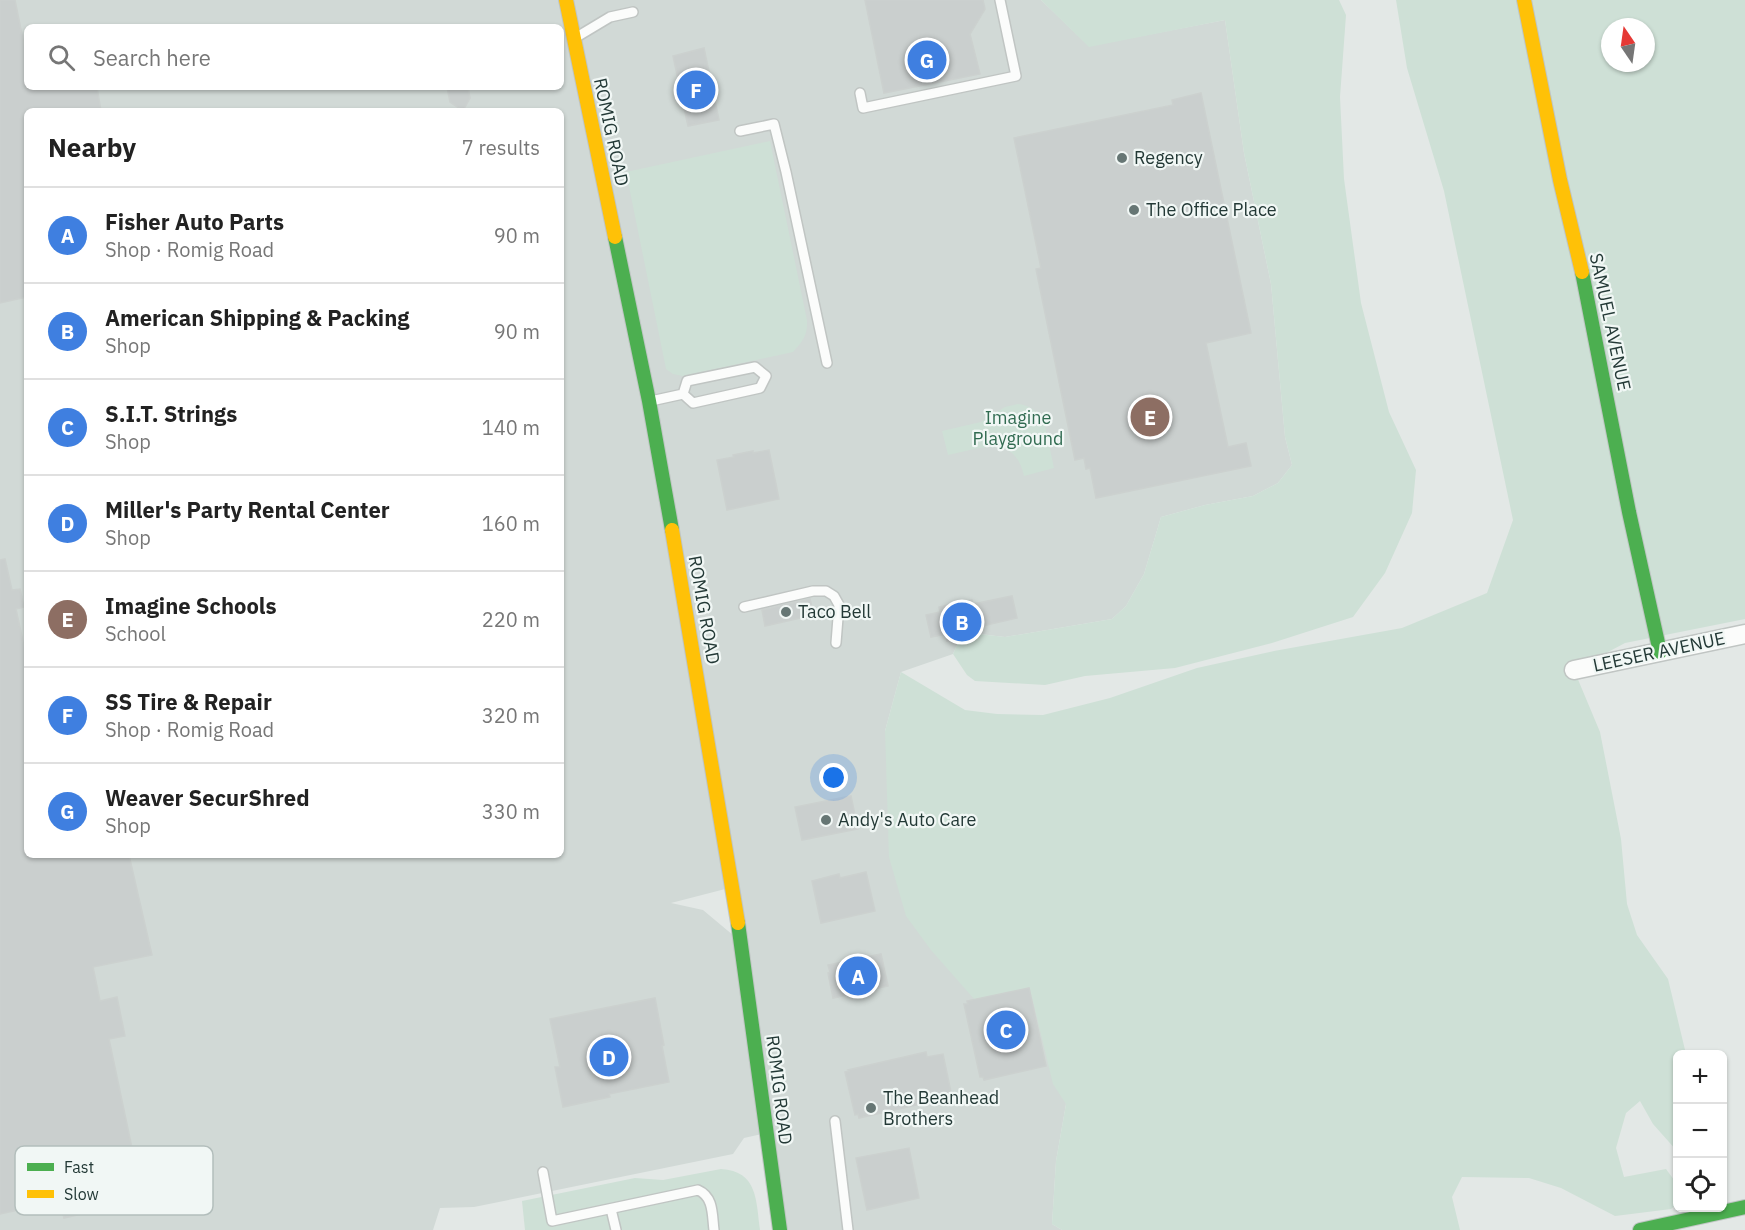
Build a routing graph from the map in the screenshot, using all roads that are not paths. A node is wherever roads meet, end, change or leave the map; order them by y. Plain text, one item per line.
1 (566, 0) edge
2 (1000, 0) edge
3 (1524, 0) edge
4 (633, 12) dead end
5 (573, 39) junction
6 (860, 93) dead end
7 (740, 131) dead end
8 (827, 363) dead end
9 (683, 394) junction
10 (649, 401) junction
11 (744, 607) dead end
12 (1745, 634) edge
13 (836, 643) dead end
14 (1660, 652) junction
15 (1574, 670) dead end
16 (835, 1121) dead end
17 (543, 1172) dead end
18 (1745, 1207) edge
19 (611, 1209) junction
20 (616, 1230) edge
21 (714, 1230) edge
22 (780, 1230) edge
23 (848, 1230) edge
24 (1641, 1230) edge

1 - 5 street, ROMIG ROAD
2 - 6 lane
3 - 14 street, SAMUEL AVENUE
4 - 5 lane
5 - 10 street, ROMIG ROAD
7 - 8 lane
9 - 9 lane
9 - 10 lane
10 - 22 street, ROMIG ROAD
11 - 13 lane
12 - 14 street, LEESER AVENUE
14 - 15 street, LEESER AVENUE
16 - 23 lane
17 - 19 lane
18 - 24 street
19 - 20 lane
19 - 21 lane

